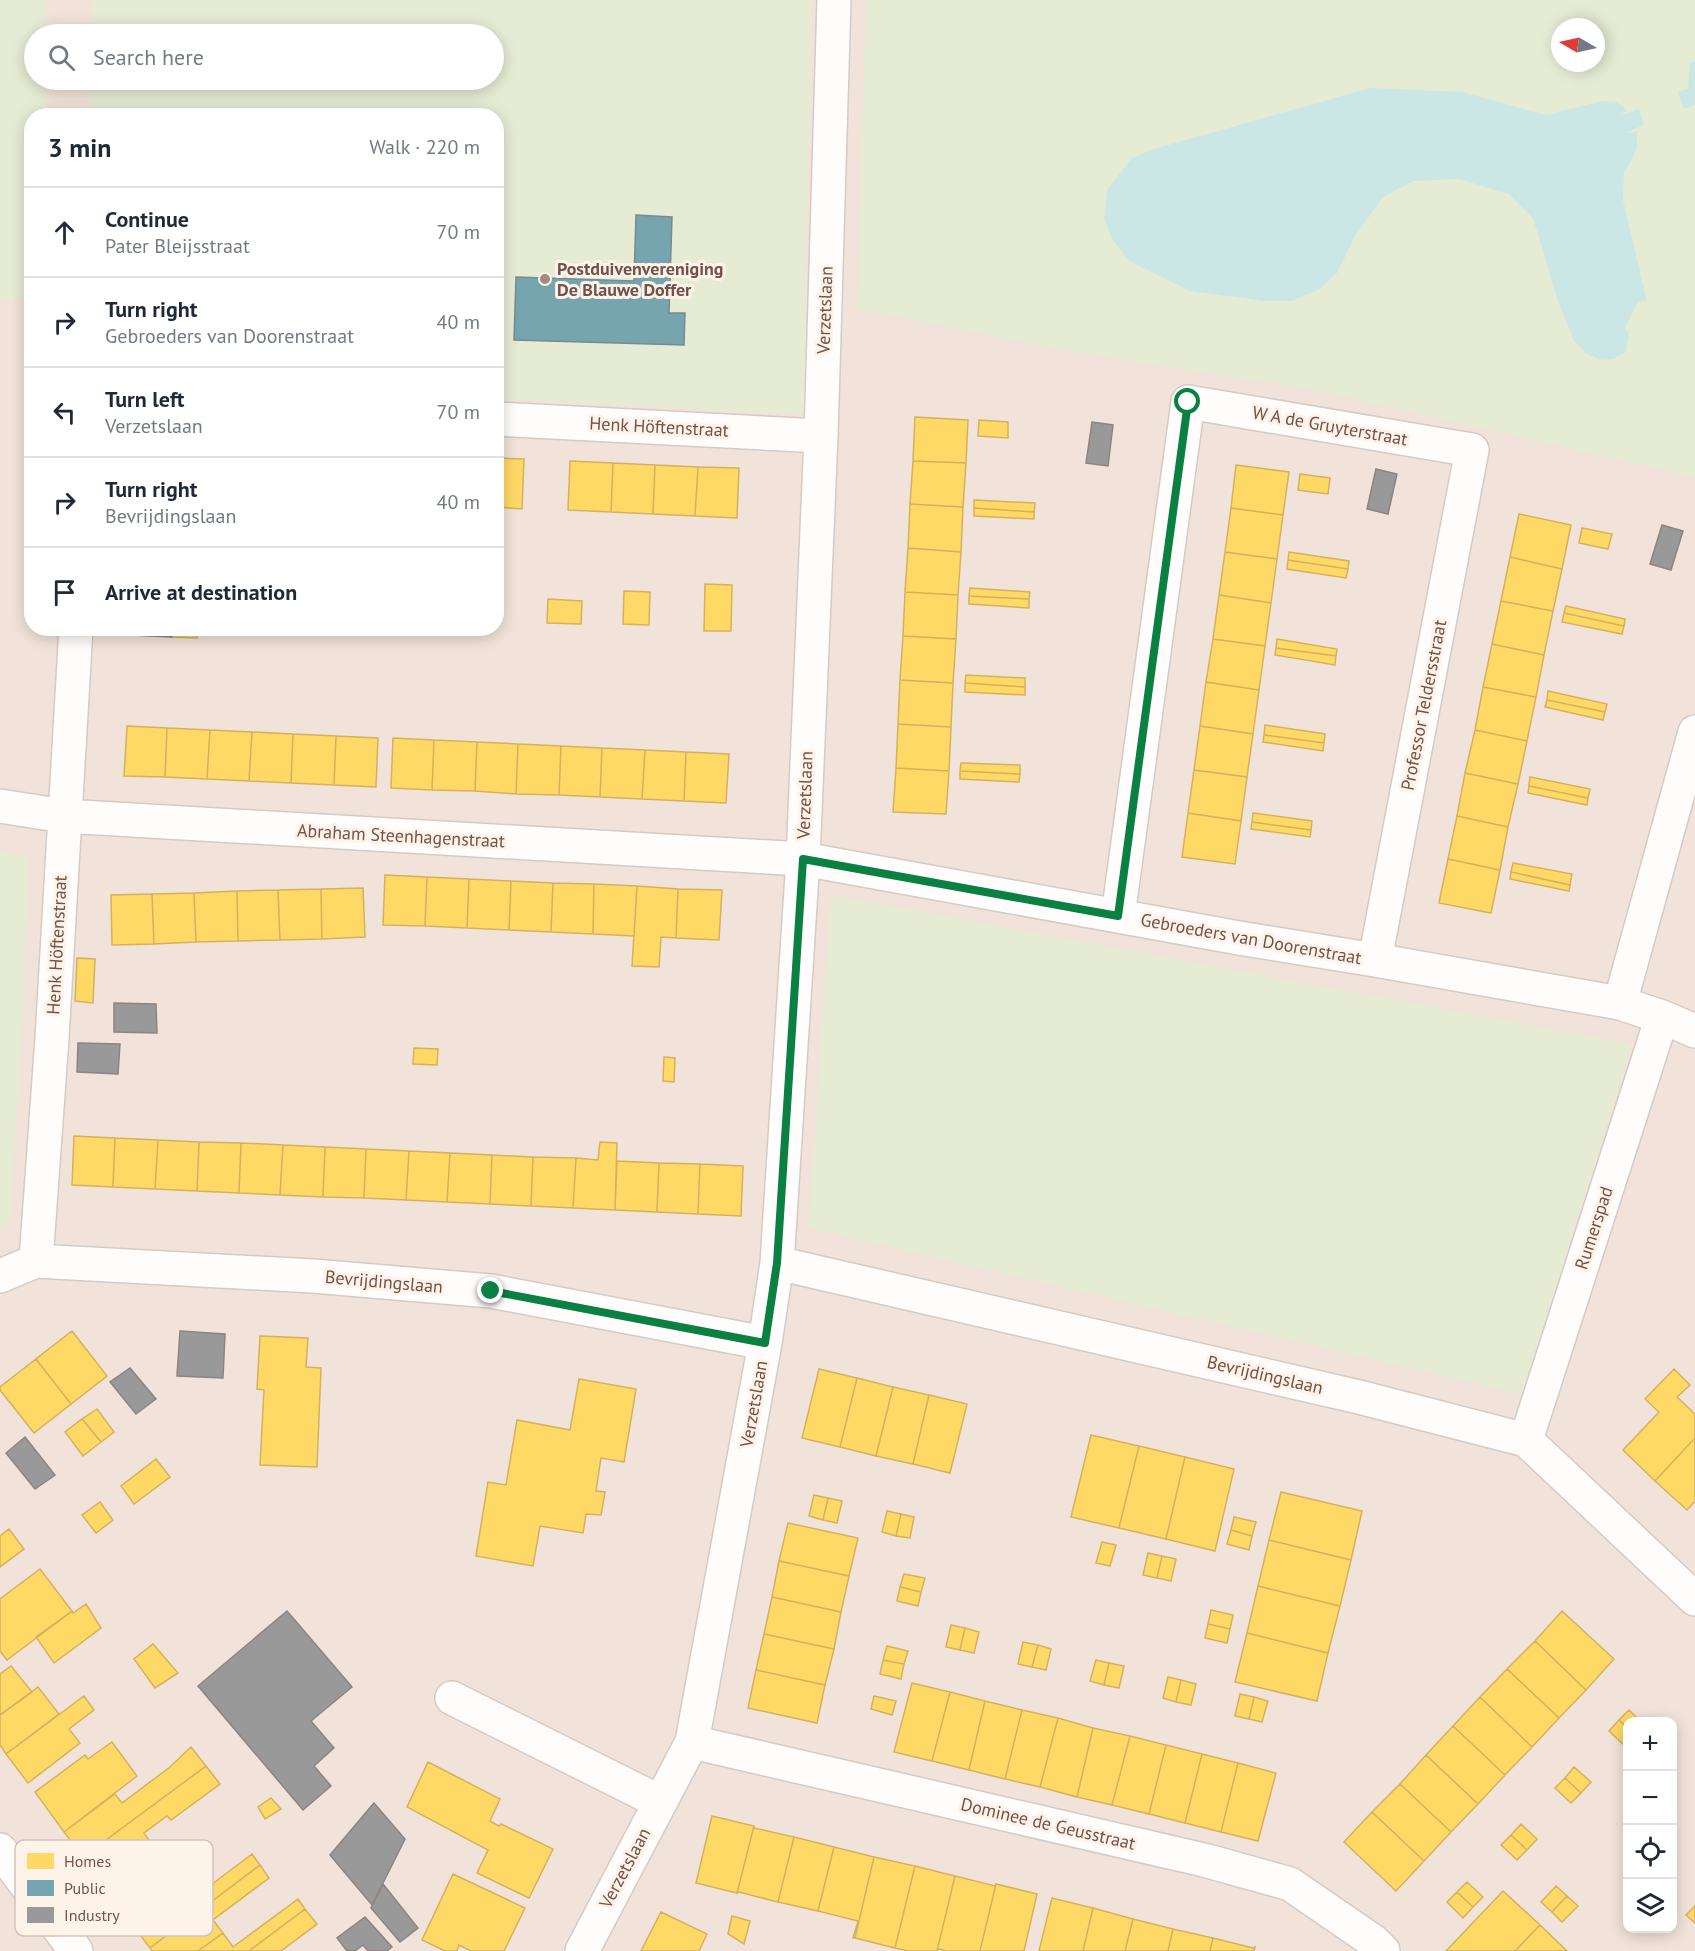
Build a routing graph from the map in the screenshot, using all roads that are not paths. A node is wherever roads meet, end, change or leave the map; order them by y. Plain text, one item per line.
1 (834, 0) edge
2 (504, 419) edge
3 (821, 436) junction
4 (1472, 450) joint
5 (75, 636) edge
6 (1695, 732) edge
7 (0, 806) edge
8 (64, 816) junction
9 (803, 859) junction
10 (1118, 916) junction
11 (1375, 960) junction
12 (1620, 1003) junction
13 (1662, 1017) junction
14 (1695, 1031) edge
15 (36, 1261) junction
16 (777, 1263) junction
17 (0, 1276) edge
18 (765, 1343) junction
19 (1526, 1440) junction
20 (1695, 1599) edge
21 (452, 1698) dead end
22 (692, 1742) junction
23 (660, 1802) junction
24 (0, 1850) edge
25 (15, 1870) edge
26 (65, 1936) edge
27 (76, 1951) edge
28 (582, 1951) edge
29 (1383, 1951) edge

1 - 3 street, Verzetslaan
2 - 3 street, Henk Höftenstraat
3 - 9 street, Verzetslaan
4 - 10 street, W A de Gruyterstraat
4 - 11 street, Professor Teldersstraat
5 - 8 street, Henk Höftenstraat
6 - 12 street
7 - 8 street, Abraham Steenhagenstraat
8 - 9 street, Abraham Steenhagenstraat
8 - 15 street, Henk Höftenstraat
9 - 10 street, Gebroeders van Doorenstraat
9 - 16 street, Verzetslaan
10 - 11 street, Gebroeders van Doorenstraat
11 - 12 street, Gebroeders van Doorenstraat
12 - 13 street, Gebroeders van Doorenstraat
13 - 14 street, Gebroeders van Doorenstraat
13 - 19 street, Rumerspad
15 - 17 street, Bevrijdingslaan
15 - 18 street, Bevrijdingslaan
16 - 18 street, Verzetslaan
16 - 19 street, Bevrijdingslaan
18 - 22 street, Verzetslaan
19 - 20 street, Bevrijdingslaan
21 - 23 street
22 - 23 street, Verzetslaan
22 - 29 street, Dominee de Geusstraat
23 - 28 street, Verzetslaan
24 - 25 street
26 - 27 street

